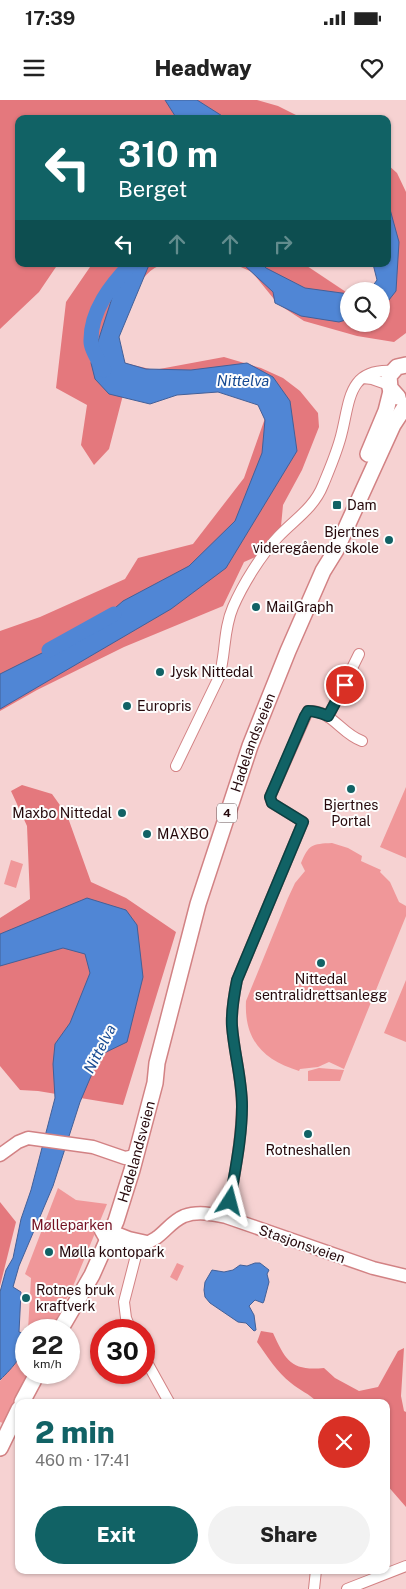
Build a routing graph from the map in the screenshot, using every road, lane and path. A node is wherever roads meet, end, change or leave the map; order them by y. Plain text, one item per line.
1 (397, 373) edge
2 (363, 378) junction
3 (406, 399) edge
4 (406, 405) edge
5 (323, 571) junction
6 (359, 654) dead end
7 (328, 716) junction
8 (362, 741) dead end
9 (176, 766) dead end
10 (129, 1154) junction
11 (0, 1155) edge
12 (226, 1217) junction
13 (107, 1235) junction
14 (142, 1243) junction
15 (406, 1276) edge
16 (65, 1319) edge
17 (126, 1319) edge
18 (155, 1377) edge
19 (32, 1384) edge
20 (24, 1399) edge
21 (167, 1399) edge
22 (15, 1417) edge
23 (0, 1448) edge
24 (406, 1566) edge
25 (390, 1572) edge
26 (316, 1574) edge
27 (385, 1574) edge
28 (314, 1589) edge
29 (347, 1589) edge

1 - 2 street
1 - 2 street
1 - 3 highway
1 - 5 highway, Hadelandsveien / 4
2 - 9 street
4 - 5 highway, Hadelandsveien / 4
5 - 10 highway, Hadelandsveien / 4
6 - 7 street
7 - 8 street
7 - 12 street
10 - 11 main road
10 - 13 highway, Hadelandsveien / 4
12 - 14 main road, Stasjonsveien
12 - 15 main road, Stasjonsveien
13 - 14 main road
13 - 16 highway, Hadelandsveien / 4
14 - 17 street
18 - 21 street
19 - 20 highway
22 - 23 highway
24 - 25 street
26 - 28 street
27 - 29 street

